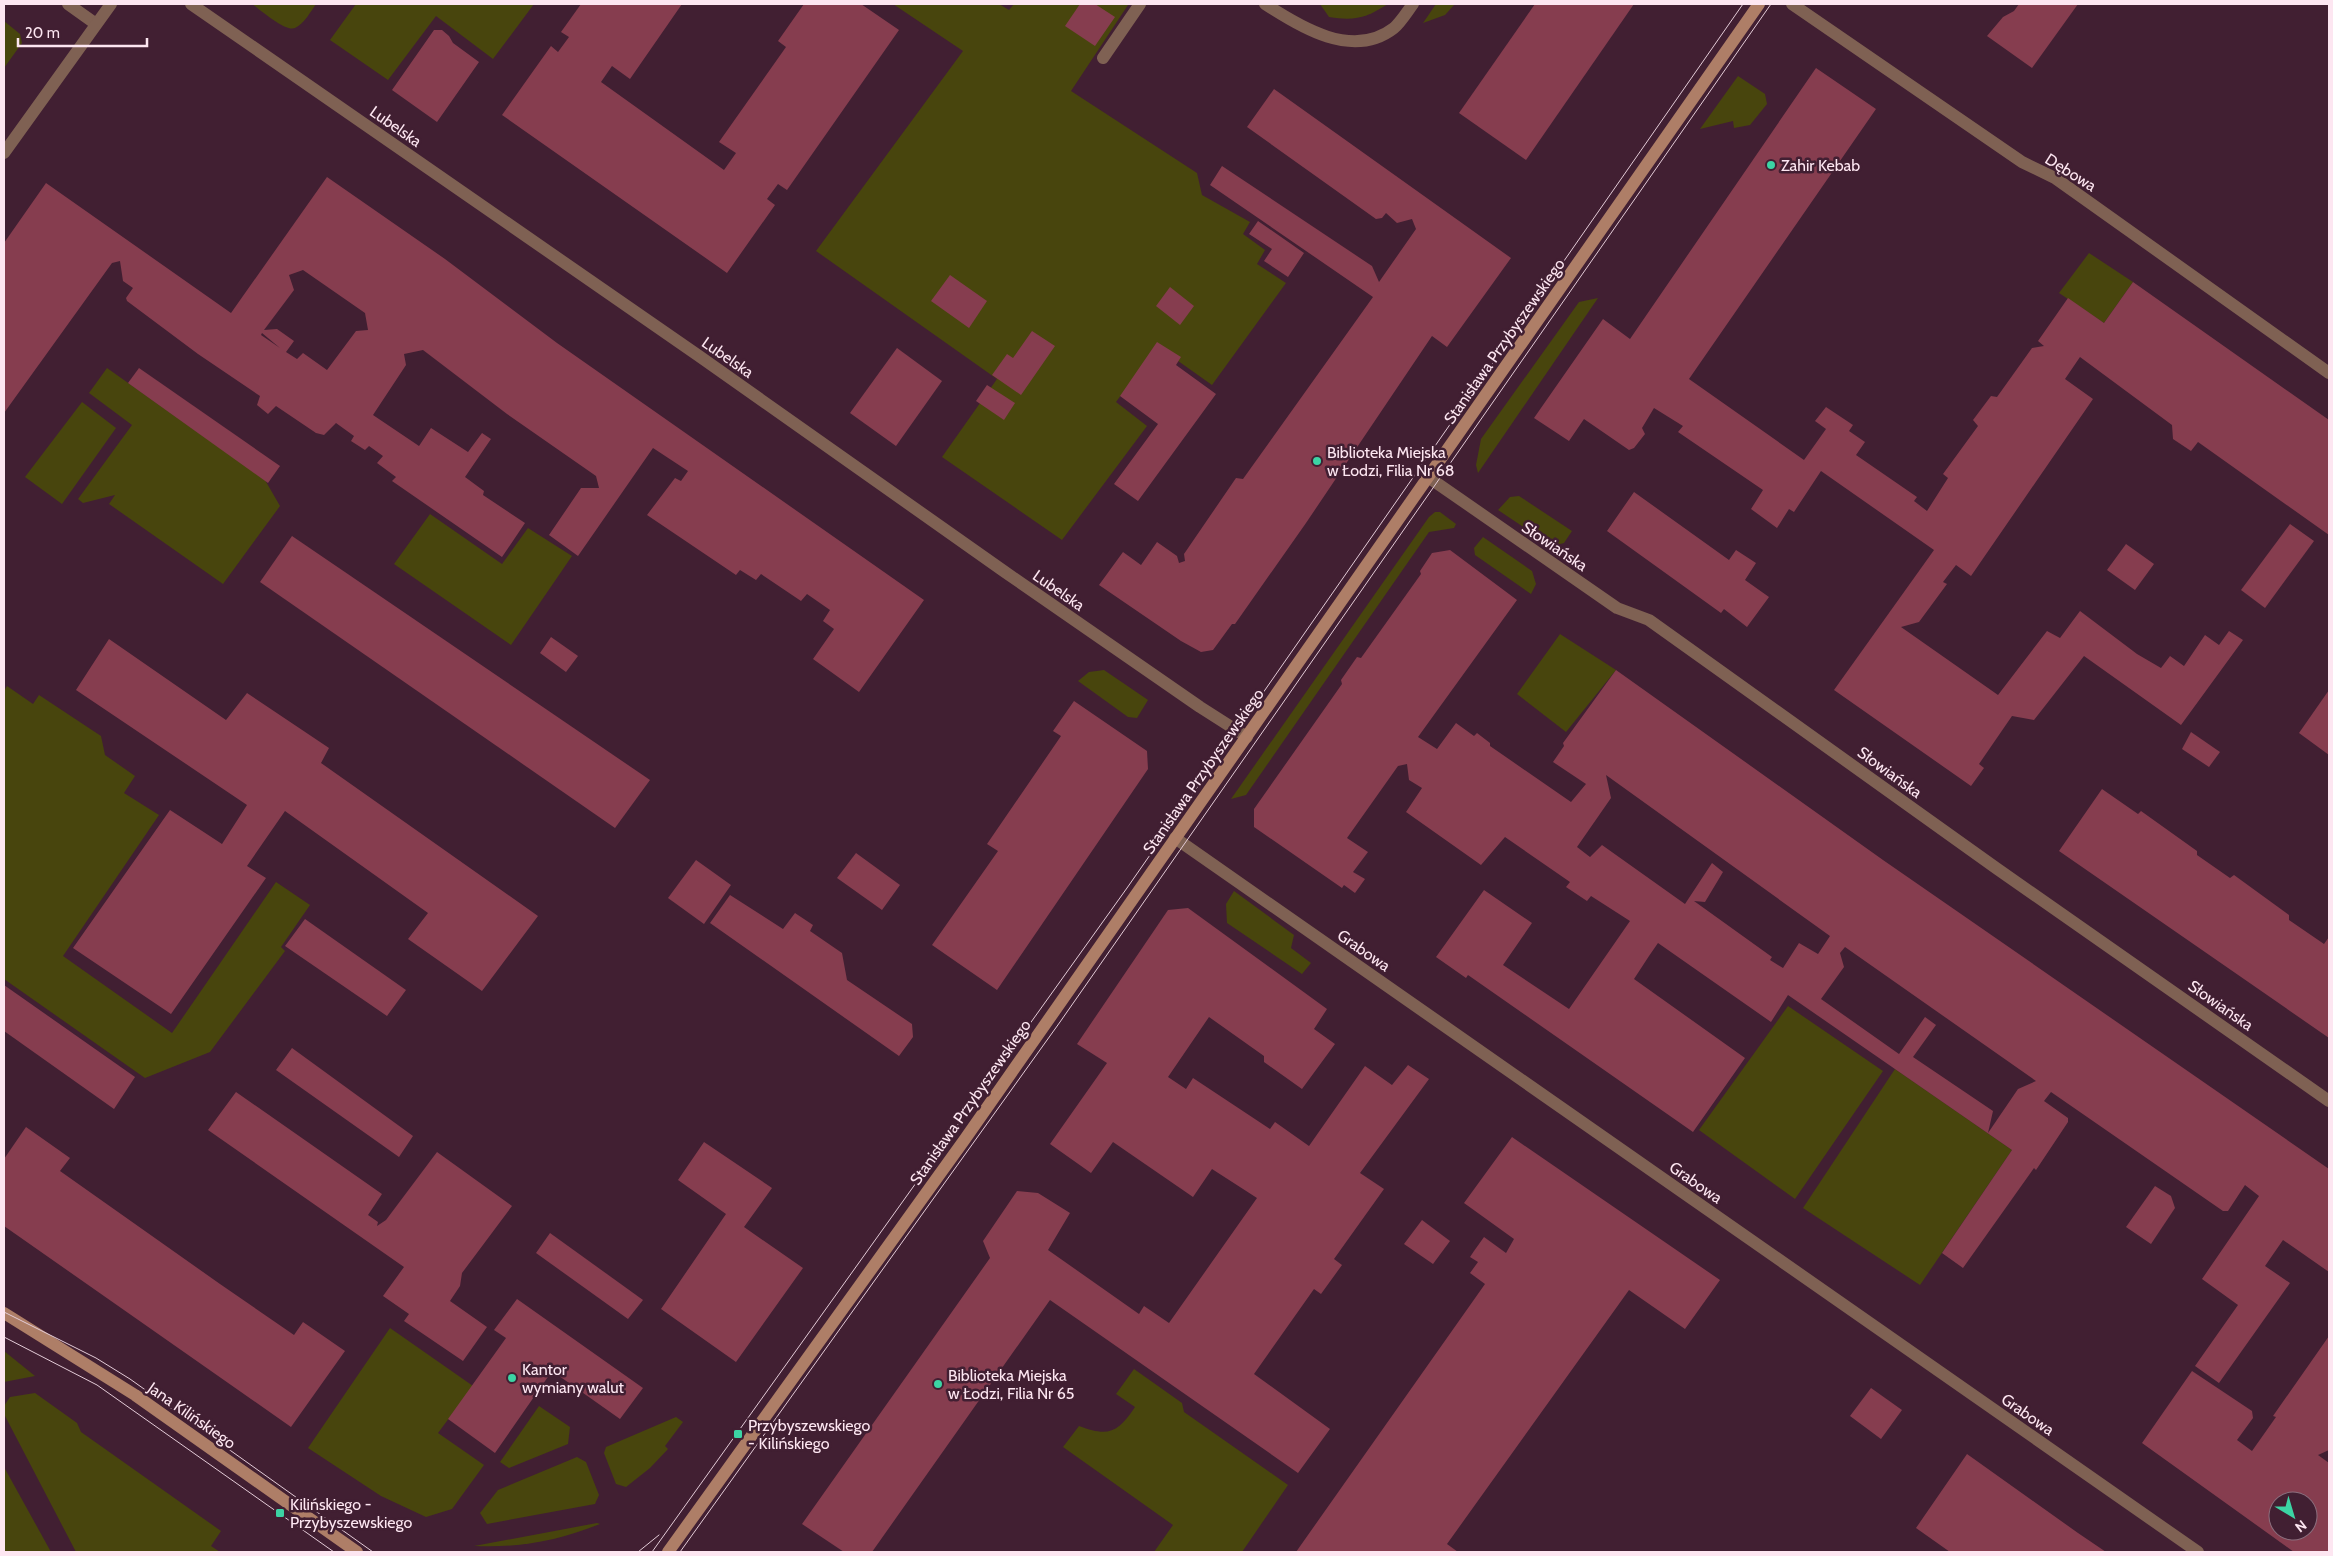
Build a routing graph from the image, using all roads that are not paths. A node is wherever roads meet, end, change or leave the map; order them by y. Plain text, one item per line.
1 (68, 4) edge
2 (111, 4) edge
3 (191, 4) edge
4 (1140, 4) edge
5 (1265, 4) edge
6 (1412, 4) edge
7 (1758, 4) edge
8 (1792, 4) edge
9 (96, 24) junction
10 (1103, 58) dead end
11 (4, 153) edge
12 (2329, 373) edge
13 (1428, 477) junction
14 (1246, 737) junction
15 (1175, 838) junction
16 (2329, 1101) edge
17 (4, 1313) edge
18 (357, 1552) edge
19 (668, 1552) edge
20 (2198, 1552) edge

1 - 9 street
2 - 9 street
3 - 14 street, Lubelska
4 - 10 street
5 - 6 street
7 - 13 street, Stanisława Przybyszewskiego
8 - 12 street, Dębowa
9 - 11 street
13 - 14 street, Stanisława Przybyszewskiego
13 - 16 street, Słowiańska
14 - 15 street, Stanisława Przybyszewskiego
15 - 19 street, Stanisława Przybyszewskiego
15 - 20 street, Grabowa
17 - 18 street, Jana Kilińskiego

